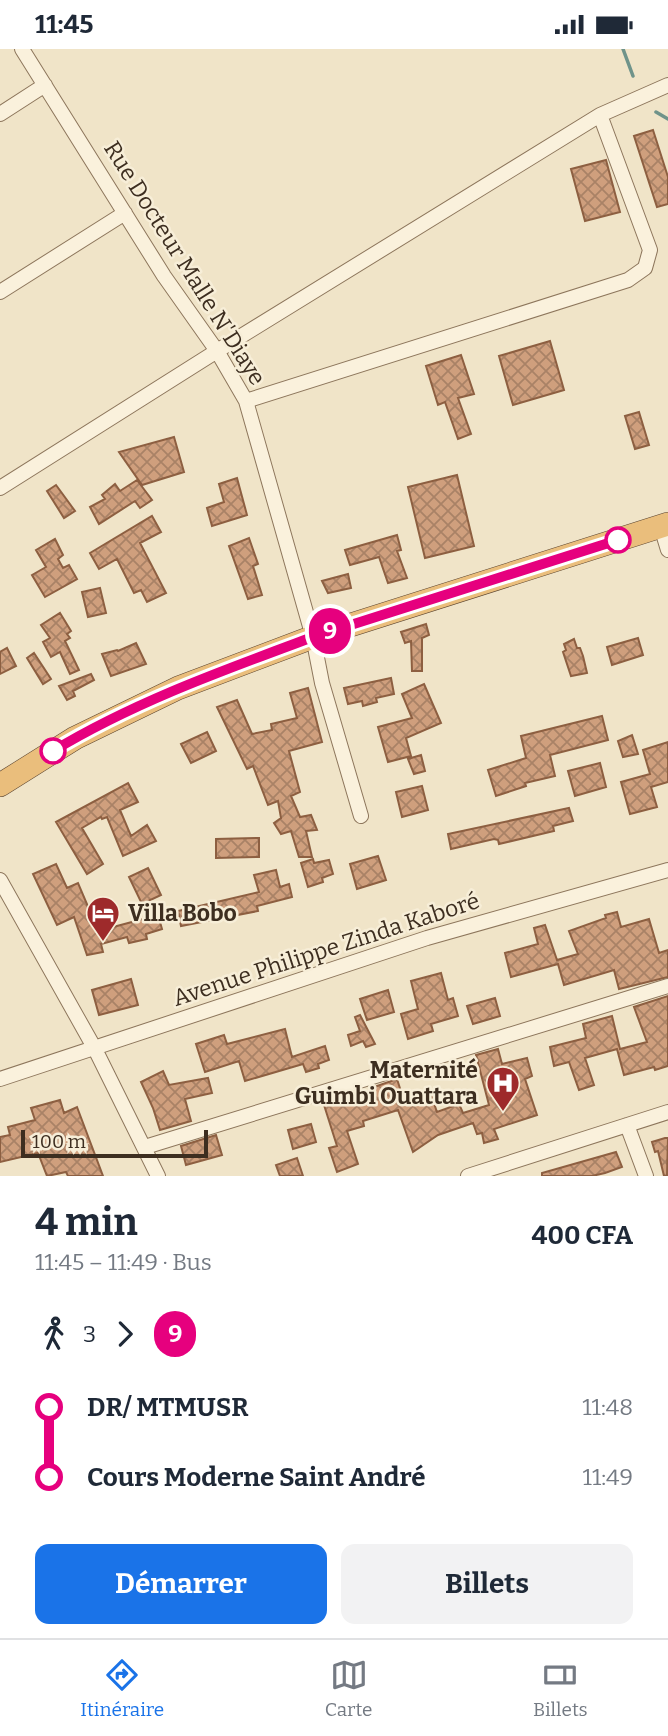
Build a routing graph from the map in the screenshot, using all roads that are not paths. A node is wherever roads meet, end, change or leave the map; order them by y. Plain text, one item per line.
1 (22, 49) edge
2 (45, 85) junction
3 (668, 85) edge
4 (0, 114) edge
5 (600, 115) junction
6 (125, 213) junction
7 (0, 292) edge
8 (217, 351) junction
9 (246, 401) junction
10 (0, 488) edge
11 (664, 525) edge
12 (668, 550) edge
13 (313, 637) junction
14 (0, 785) edge
15 (361, 816) dead end
16 (668, 870) edge
17 (0, 880) edge
18 (668, 986) edge
19 (95, 1049) junction
20 (0, 1079) edge
21 (668, 1112) edge
22 (626, 1125) junction
23 (145, 1147) junction
24 (158, 1176) edge
25 (468, 1176) edge
26 (646, 1176) edge

1 - 2 street, Rue Docteur Malle N'Diaye
2 - 4 street
2 - 6 street, Rue Docteur Malle N'Diaye
3 - 5 street
5 - 8 street
5 - 9 street
6 - 7 street
6 - 8 street, Rue Docteur Malle N'Diaye
8 - 9 street, Rue Docteur Malle N'Diaye
8 - 10 street
9 - 13 street, Rue Docteur Malle N'Diaye
11 - 12 street
11 - 13 highway
13 - 14 highway
13 - 15 street, Rue Docteur Malle N'Diaye
16 - 19 street, Avenue Philippe Zinda Kaboré
17 - 19 street
18 - 23 street
19 - 20 street, Avenue Philippe Zinda Kaboré
19 - 23 street
21 - 22 street
22 - 25 street
22 - 26 street
23 - 24 street

